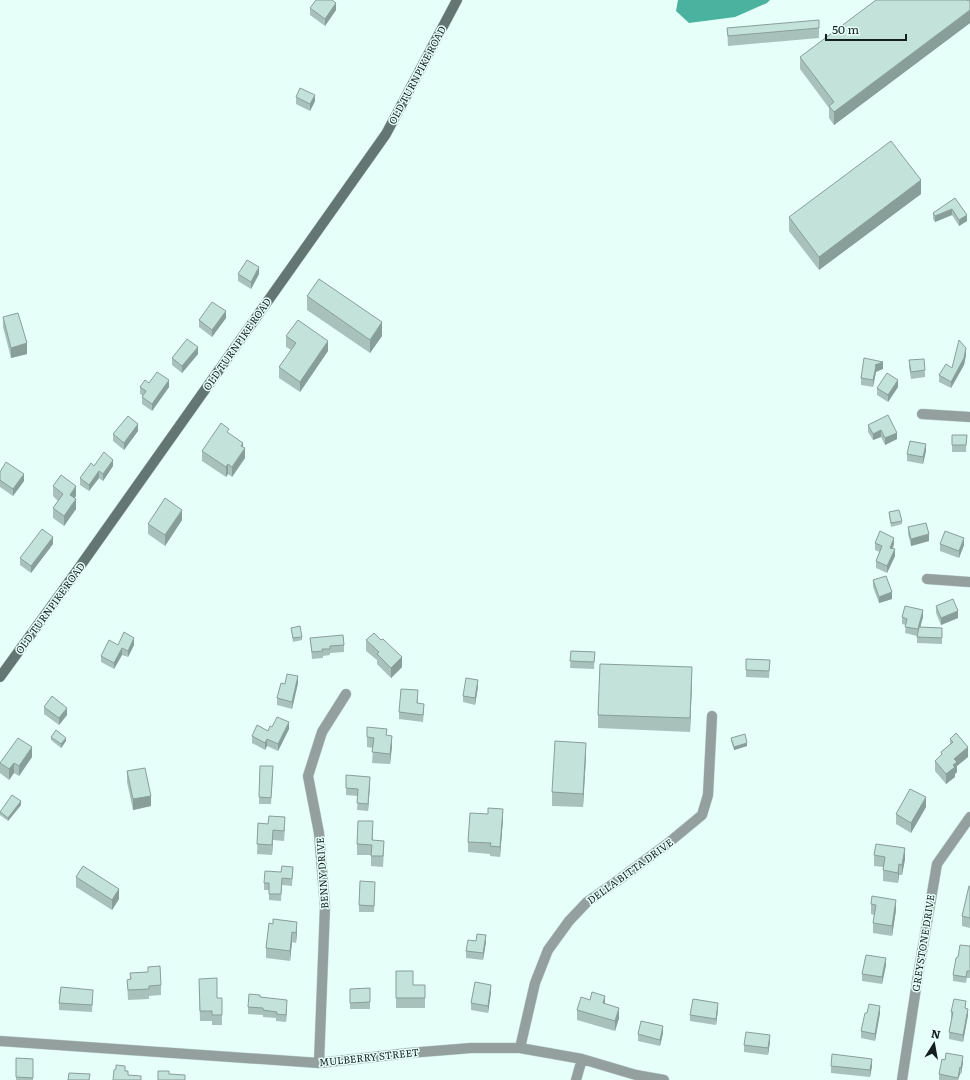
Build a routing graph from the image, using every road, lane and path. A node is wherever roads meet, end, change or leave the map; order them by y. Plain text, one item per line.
1 (457, 0) edge
2 (922, 414) dead end
3 (970, 417) edge
4 (927, 579) dead end
5 (970, 582) edge
6 (0, 677) edge
7 (346, 694) dead end
8 (712, 716) dead end
9 (970, 817) edge
10 (0, 1041) edge
11 (520, 1048) junction
12 (582, 1059) junction
13 (319, 1063) junction
14 (576, 1080) edge
15 (664, 1080) edge
16 (902, 1080) edge

1 - 6 main road, OLD TURNPIKE ROAD
2 - 3 street
4 - 5 street
7 - 13 street, BENNY DRIVE
8 - 11 street, DELLA BITTA DRIVE
9 - 16 street, GREYSTONE DRIVE
10 - 13 street, MULBERRY STREET
11 - 12 street, MULBERRY STREET
11 - 13 street, MULBERRY STREET
12 - 14 street
12 - 15 street, MULBERRY STREET

